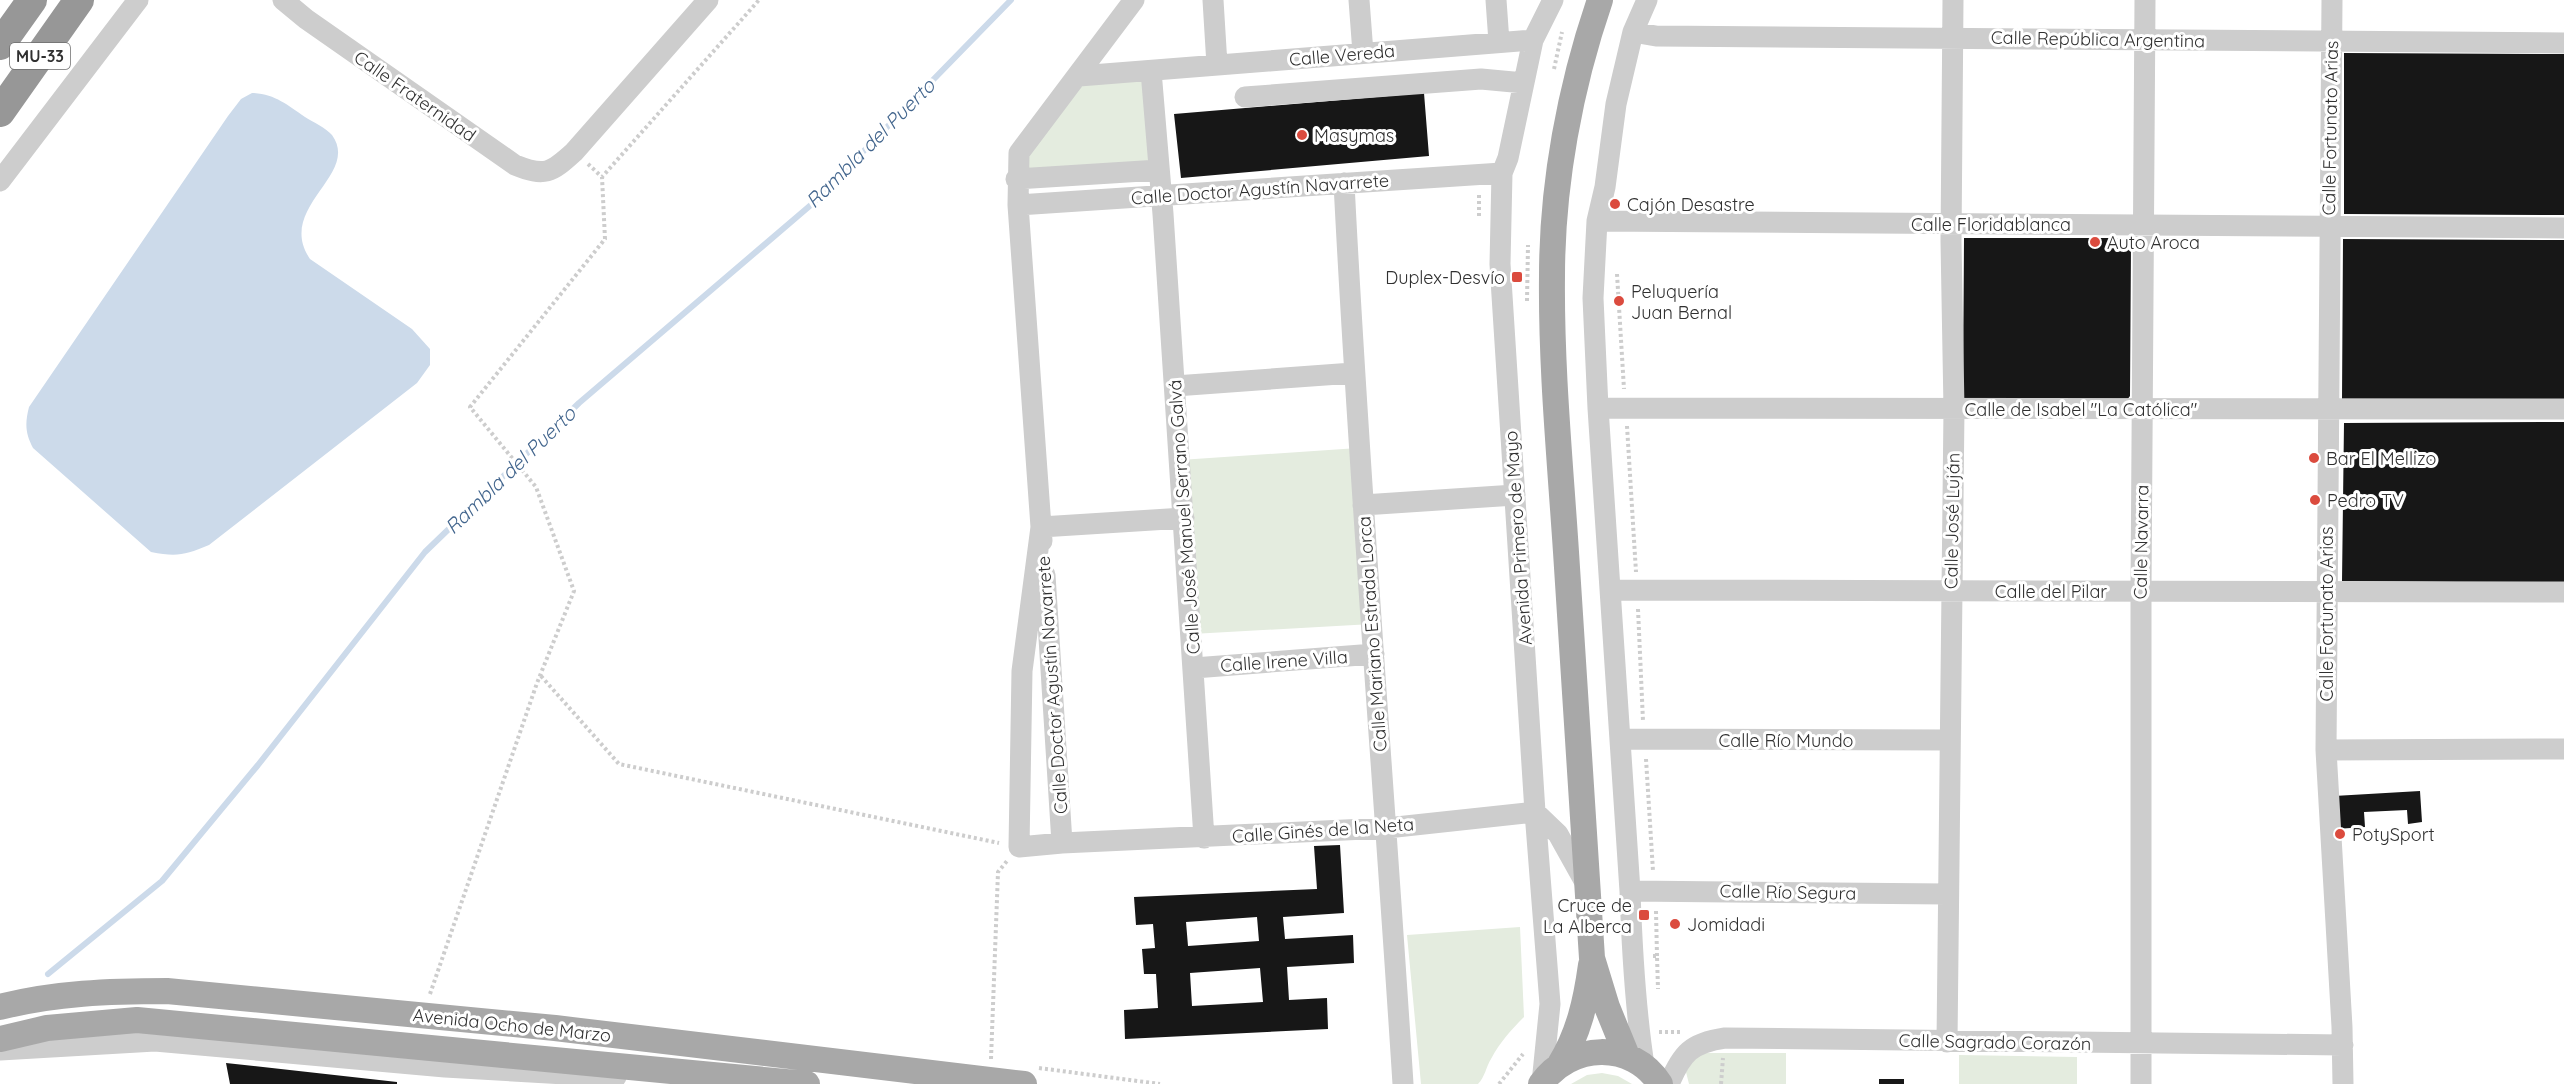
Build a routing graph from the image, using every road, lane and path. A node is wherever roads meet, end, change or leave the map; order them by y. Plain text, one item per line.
1 (21, 0) edge
2 (32, 0) edge
3 (79, 0) edge
4 (138, 0) edge
5 (283, 0) edge
6 (708, 0) edge
7 (759, 0) edge
8 (1134, 0) edge
9 (1213, 0) edge
10 (1359, 0) edge
11 (1496, 0) edge
12 (1553, 0) edge
13 (1600, 0) edge
14 (1647, 0) edge
15 (1953, 0) edge
16 (2145, 0) edge
17 (2332, 0) edge
18 (0, 32) edge
19 (1633, 32) junction
20 (1952, 38) junction
21 (1533, 40) junction
22 (2145, 40) junction
23 (2331, 41) junction
24 (1499, 42) junction
25 (2564, 43) edge
26 (0, 45) edge
27 (1363, 53) junction
28 (1217, 65) junction
29 (1151, 71) junction
30 (1079, 76) junction
31 (1524, 82) junction
32 (1245, 97) dead end
33 (0, 112) edge
34 (574, 152) junction
35 (1159, 170) junction
36 (1502, 172) junction
37 (602, 177) junction
38 (1016, 179) junction
39 (0, 181) edge
40 (1344, 183) junction
41 (1161, 196) junction
42 (1018, 205) junction
43 (1597, 221) junction
44 (1951, 224) junction
45 (2143, 225) junction
46 (2329, 227) junction
47 (2564, 228) edge
48 (1617, 267) dead end
49 (1353, 373) junction
50 (1175, 386) junction
51 (1598, 408) junction
52 (1626, 409) junction
53 (1954, 409) junction
54 (2143, 409) junction
55 (2564, 409) edge
56 (2329, 410) junction
57 (1515, 495) junction
58 (1363, 505) junction
59 (1184, 518) junction
60 (1041, 527) junction
61 (1610, 590) junction
62 (1637, 590) junction
63 (1951, 591) junction
64 (2141, 591) junction
65 (2325, 592) junction
66 (2564, 592) edge
67 (1374, 654) junction
68 (1194, 668) junction
69 (541, 676) junction
70 (1621, 739) junction
71 (1644, 740) junction
72 (1950, 740) junction
73 (2564, 748) edge
74 (2326, 750) junction
75 (1535, 812) junction
76 (1387, 828) junction
77 (1204, 838) junction
78 (1062, 843) junction
79 (1019, 847) junction
80 (1588, 886) junction
81 (1630, 891) junction
82 (1655, 891) junction
83 (1947, 894) junction
84 (1657, 956) dead end
85 (1592, 958) junction
86 (429, 999) dead end
87 (0, 1008) edge
88 (0, 1039) edge
89 (1947, 1042) junction
90 (2142, 1044) junction
91 (2343, 1045) junction
92 (0, 1050) edge
93 (991, 1062) dead end
94 (1560, 1064) junction
95 (1644, 1068) edge
96 (438, 1075) edge
97 (521, 1078) edge
98 (1542, 1083) edge
99 (806, 1084) edge
100 (1024, 1084) edge
101 (1403, 1084) edge
102 (1669, 1084) edge
103 (2141, 1084) edge
104 (2343, 1084) edge

1 - 18 highway
2 - 26 highway, MU-33
3 - 33 highway, MU-33
4 - 39 street
5 - 34 street, Calle Fraternidad
6 - 34 street
7 - 37 path
8 - 30 street
9 - 28 street
10 - 27 street
11 - 24 street
12 - 21 street, Avenida Primero de Mayo
13 - 80 main road
14 - 19 street
15 - 20 street, Calle José Luján
16 - 22 street, Calle Navarra
17 - 23 street, Calle Fortunato Arias
19 - 20 street, Calle República Argentina
19 - 43 street
20 - 22 street, Calle República Argentina
20 - 44 street, Calle José Luján
21 - 24 street, Calle Vereda
21 - 31 street, Avenida Primero de Mayo
22 - 23 street, Calle República Argentina
22 - 45 street, Calle Navarra
23 - 25 street, Calle República Argentina
23 - 46 street, Calle Fortunato Arias
24 - 27 street, Calle Vereda
27 - 28 street, Calle Vereda
28 - 29 street, Calle Vereda
29 - 30 street, Calle Vereda
29 - 35 street, Calle José Manuel Serrano Galvá
30 - 38 street
31 - 32 street
31 - 36 street, Avenida Primero de Mayo
34 - 37 path
35 - 38 street, Calle Doctor Agustín Navarrete
35 - 41 street, Calle José Manuel Serrano Galvá
36 - 40 street, Calle Doctor Agustín Navarrete
36 - 57 street, Avenida Primero de Mayo
37 - 69 path
38 - 42 street, Calle Doctor Agustín Navarrete
40 - 41 street, Calle Doctor Agustín Navarrete
40 - 49 street, Calle Mariano Estrada Lorca
41 - 42 street, Calle Doctor Agustín Navarrete
41 - 50 street, Calle José Manuel Serrano Galvá
42 - 60 street, Calle Doctor Agustín Navarrete
43 - 44 street, Calle Floridablanca
43 - 51 street
44 - 45 street, Calle Floridablanca
44 - 53 street, Calle José Luján
45 - 46 street, Calle Floridablanca
45 - 54 street, Calle Navarra
46 - 47 street, Calle Floridablanca
46 - 56 street, Calle Fortunato Arias
48 - 52 path
49 - 50 street
49 - 58 street, Calle Mariano Estrada Lorca
50 - 59 street, Calle José Manuel Serrano Galvá
51 - 52 street, Calle de Isabel "La Católica"
51 - 61 street
52 - 53 street, Calle de Isabel "La Católica"
52 - 62 path
53 - 54 street, Calle de Isabel "La Católica"
53 - 63 street, Calle José Luján
54 - 56 street, Calle de Isabel "La Católica"
54 - 64 street, Calle Navarra
55 - 56 street, Calle de Isabel "La Católica"
56 - 65 street, Calle Fortunato Arias
57 - 58 street
57 - 75 street, Avenida Primero de Mayo
58 - 67 street, Calle Mariano Estrada Lorca
59 - 60 street
59 - 68 street, Calle José Manuel Serrano Galvá
60 - 78 street, Calle Doctor Agustín Navarrete
60 - 79 street, Calle Doctor Agustín Navarrete
61 - 62 street, Calle del Pilar
61 - 70 street
62 - 63 street, Calle del Pilar
62 - 71 path
63 - 64 street, Calle del Pilar
63 - 72 street, Calle José Luján
64 - 65 street, Calle del Pilar
64 - 90 street, Calle Navarra
65 - 66 street, Calle del Pilar
65 - 74 street, Calle Fortunato Arias
67 - 68 street, Calle Irene Villa
67 - 76 street, Calle Mariano Estrada Lorca
68 - 77 street, Calle José Manuel Serrano Galvá
69 - 79 path
69 - 86 path
70 - 71 street, Calle Río Mundo
70 - 81 street
71 - 72 street, Calle Río Mundo
71 - 82 path
72 - 83 street, Calle José Luján
73 - 74 street
74 - 91 street, Calle Fortunato Arias
75 - 76 street, Calle Ginés de la Neta
75 - 80 street
75 - 98 street, Avenida Primero de Mayo
76 - 77 street, Calle Ginés de la Neta
76 - 101 street, Calle Mariano Estrada Lorca
77 - 78 street, Calle Ginés de la Neta
78 - 79 street, Calle Ginés de la Neta
79 - 93 path
80 - 85 main road
81 - 82 street, Calle Río Segura
81 - 95 street
82 - 83 street, Calle Río Segura
82 - 84 path
83 - 89 street, Calle José Luján
85 - 94 main road
85 - 95 main road
87 - 100 main road, Avenida Ocho de Marzo
88 - 99 main road, Avenida Ocho de Marzo
89 - 90 street, Calle Sagrado Corazón
89 - 102 street, Calle Sagrado Corazón
90 - 91 street, Calle Sagrado Corazón
90 - 103 street, Calle Navarra
91 - 104 street, Calle Fortunato Arias
92 - 96 street
94 - 95 main road
94 - 98 main road
96 - 97 street
97 - 99 street

